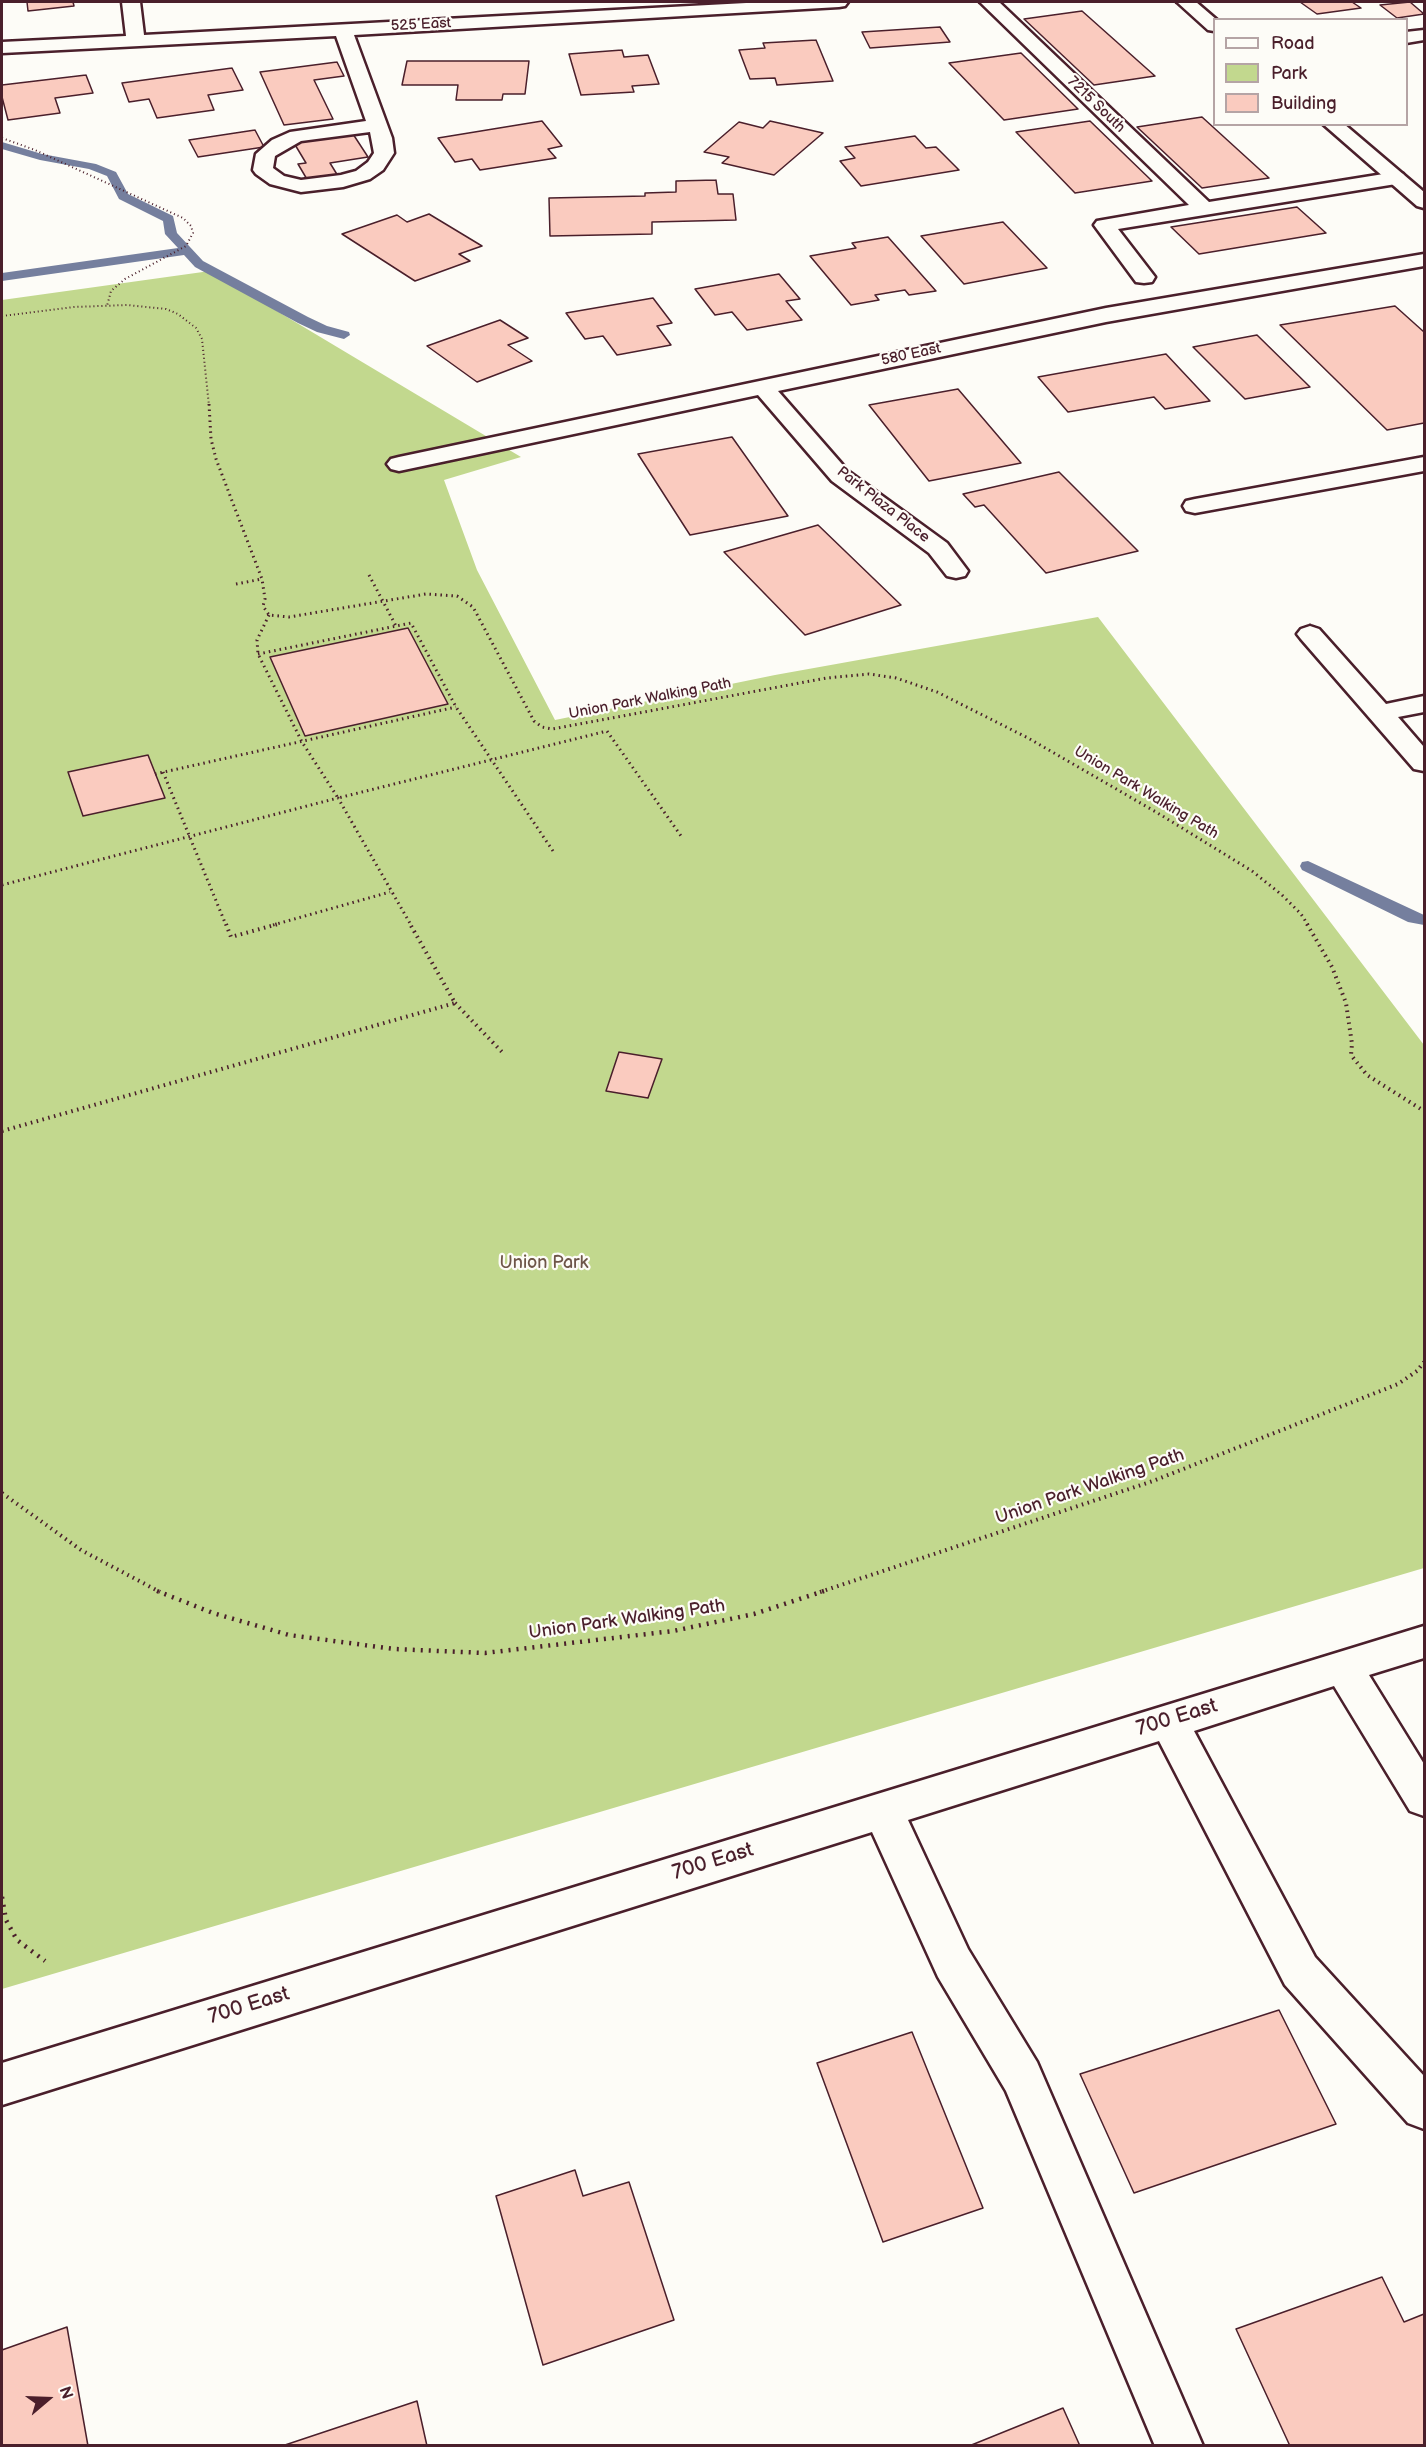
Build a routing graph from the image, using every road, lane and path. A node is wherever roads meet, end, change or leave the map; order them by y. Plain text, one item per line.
1 (131, 2) edge
2 (839, 2) edge
3 (989, 2) edge
4 (1186, 2) edge
5 (1213, 24) edge
6 (343, 29) junction
7 (1425, 35) edge
8 (1408, 38) edge
9 (136, 40) junction
10 (2, 48) edge
11 (377, 125) junction
12 (1334, 126) edge
13 (2, 138) edge
14 (1396, 178) junction
15 (1425, 202) edge
16 (1204, 208) junction
17 (1425, 260) edge
18 (1144, 277) dead end
19 (107, 306) junction
20 (2, 316) edge
21 (762, 386) junction
22 (399, 464) dead end
23 (1425, 464) edge
24 (1195, 506) dead end
25 (956, 571) dead end
26 (369, 575) dead end
27 (262, 579) junction
28 (236, 585) dead end
29 (381, 600) junction
30 (269, 615) junction
31 (396, 626) junction
32 (1310, 634) dead end
33 (258, 654) junction
34 (1425, 704) edge
35 (456, 707) junction
36 (1380, 713) junction
37 (302, 742) junction
38 (490, 760) junction
39 (1425, 763) edge
40 (163, 772) junction
41 (155, 774) dead end
42 (338, 798) junction
43 (681, 836) dead end
44 (190, 838) junction
45 (555, 854) dead end
46 (2, 885) edge
47 (391, 892) junction
48 (455, 1003) junction
49 (502, 1053) dead end
50 (1425, 1111) edge
51 (2, 1131) edge
52 (1425, 1362) edge
53 (2, 1493) edge
54 (1425, 1642) edge
55 (1343, 1667) junction
56 (1168, 1720) junction
57 (1425, 1798) edge
58 (882, 1809) junction
59 (2, 1897) edge
60 (45, 1960) dead end
61 (2, 2084) edge
62 (1425, 2108) edge
63 (1179, 2445) edge

1 - 9 street
2 - 6 street, 525 East
3 - 16 street, 7215 South
4 - 5 street
6 - 9 street, 525 East
6 - 11 street
7 - 8 street
9 - 10 street, 525 East
11 - 11 street
12 - 14 street
13 - 19 path
14 - 15 street
14 - 16 street
16 - 18 street
17 - 21 street, 580 East
19 - 20 path
19 - 27 path
21 - 22 street, 580 East
21 - 25 street, Park Plaza Place
23 - 24 street
26 - 29 path
27 - 28 path
27 - 30 path
29 - 30 path, Union Park Walking Path
29 - 31 path
29 - 50 path, Union Park Walking Path
30 - 33 path
31 - 33 path
31 - 35 path
32 - 36 street
33 - 37 path
34 - 36 street
35 - 37 path
35 - 38 path
36 - 39 street
37 - 40 path
37 - 42 path
38 - 42 path
38 - 43 path
38 - 45 path
40 - 41 path
40 - 44 path
42 - 44 path
42 - 47 path
44 - 46 path
44 - 47 path
47 - 48 path
48 - 49 path
48 - 51 path
52 - 53 path, Union Park Walking Path
54 - 55 street, 700 East
55 - 56 street, 700 East
55 - 57 street
56 - 58 street, 700 East
56 - 62 street
58 - 61 street, 700 East
58 - 63 street
59 - 60 path

